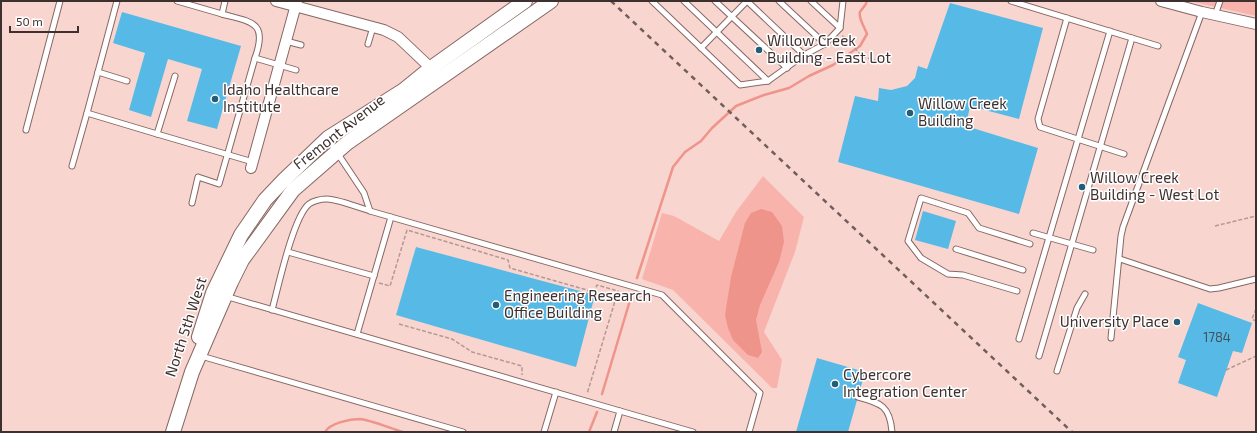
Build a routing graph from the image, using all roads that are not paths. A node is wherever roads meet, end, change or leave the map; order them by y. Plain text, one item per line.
1 (60, 1) edge
2 (117, 1) edge
3 (177, 1) edge
4 (225, 1) edge
5 (276, 1) edge
6 (525, 1) edge
7 (551, 1) edge
8 (652, 1) edge
9 (684, 1) edge
10 (715, 1) edge
11 (747, 1) edge
12 (779, 1) edge
13 (810, 1) edge
14 (843, 1) edge
15 (1011, 1) edge
16 (1161, 1) edge
17 (1220, 1) edge
18 (297, 4) edge
19 (1202, 12) junction
20 (222, 14) junction
21 (1215, 15) junction
22 (732, 17) junction
23 (1067, 18) junction
24 (1256, 24) edge
25 (372, 27) junction
26 (840, 28) junction
27 (1110, 31) junction
28 (717, 32) junction
29 (1132, 38) junction
30 (286, 41) junction
31 (368, 44) dead end
32 (825, 44) junction
33 (301, 45) dead end
34 (1158, 46) dead end
35 (701, 48) junction
36 (804, 55) junction
37 (255, 58) junction
38 (280, 66) junction
39 (787, 68) junction
40 (296, 70) dead end
41 (98, 72) junction
42 (435, 73) junction
43 (175, 76) dead end
44 (127, 81) dead end
45 (768, 81) junction
46 (87, 113) junction
47 (26, 130) dead end
48 (157, 134) junction
49 (328, 138) junction
50 (1078, 139) junction
51 (1100, 146) junction
52 (337, 152) junction
53 (1124, 154) dead end
54 (228, 155) junction
55 (252, 165) joint
56 (72, 166) dead end
57 (192, 203) dead end
58 (370, 211) junction
59 (391, 217) junction
60 (1033, 233) dead end
61 (241, 235) joint
62 (1049, 238) junction
63 (1030, 244) dead end
64 (1071, 244) junction
65 (956, 249) dead end
66 (1093, 250) dead end
67 (288, 252) junction
68 (1120, 259) junction
69 (1023, 270) dead end
70 (374, 276) junction
71 (1256, 279) edge
72 (1016, 291) dead end
73 (219, 294) junction
74 (1085, 294) dead end
75 (272, 310) junction
76 (357, 334) junction
77 (1111, 338) dead end
78 (1019, 339) dead end
79 (197, 355) junction
80 (1039, 356) dead end
81 (1057, 371) dead end
82 (556, 392) junction
83 (858, 397) dead end
84 (620, 411) junction
85 (173, 432) edge
86 (463, 432) edge
87 (544, 432) edge
88 (614, 432) edge
89 (693, 432) edge
90 (749, 432) edge
91 (892, 432) edge

1 - 47 lane
2 - 41 lane
3 - 20 lane
4 - 20 lane
5 - 18 street
6 - 42 street, Fremont Avenue
7 - 42 street, Fremont Avenue
8 - 35 lane
9 - 28 lane
10 - 22 lane
11 - 22 lane
11 - 36 lane
12 - 32 lane
13 - 26 lane
14 - 26 lane
15 - 23 lane
16 - 19 street
17 - 21 lane
18 - 25 street
18 - 30 street
19 - 21 street
19 - 68 lane
20 - 37 lane
21 - 24 street
22 - 28 lane
22 - 39 lane
23 - 27 lane
23 - 50 lane
25 - 31 lane
25 - 42 street
26 - 32 lane
27 - 29 lane
27 - 50 lane
28 - 35 lane
28 - 45 lane
29 - 34 lane
29 - 51 lane
30 - 33 lane
30 - 38 street
32 - 36 lane
35 - 45 lane
36 - 39 lane
37 - 38 lane
37 - 54 lane
38 - 40 lane
38 - 55 street
39 - 45 lane
41 - 44 lane
41 - 46 lane
42 - 49 street, Fremont Avenue
42 - 52 street, Fremont Avenue
43 - 48 lane
46 - 48 lane
46 - 56 lane
48 - 54 lane
49 - 52 lane
49 - 61 street, Fremont Avenue
50 - 51 lane
50 - 62 lane
51 - 53 lane
51 - 64 lane
52 - 58 lane
52 - 73 street, Fremont Avenue
54 - 55 lane
54 - 57 lane
58 - 59 lane
58 - 67 lane
59 - 70 lane
59 - 90 lane
60 - 62 lane
61 - 73 street, North 5th West
62 - 64 lane
62 - 78 lane
63 - 72 lane
64 - 66 lane
64 - 80 lane
65 - 69 lane
67 - 70 lane
67 - 75 lane
68 - 71 lane
68 - 77 lane
70 - 76 lane
73 - 75 lane
73 - 79 street, Fremont Avenue
74 - 81 lane
75 - 76 lane
76 - 82 lane
79 - 85 street, Fremont Avenue
79 - 86 lane
82 - 84 lane
82 - 87 lane
83 - 91 lane
84 - 88 lane
84 - 89 lane

